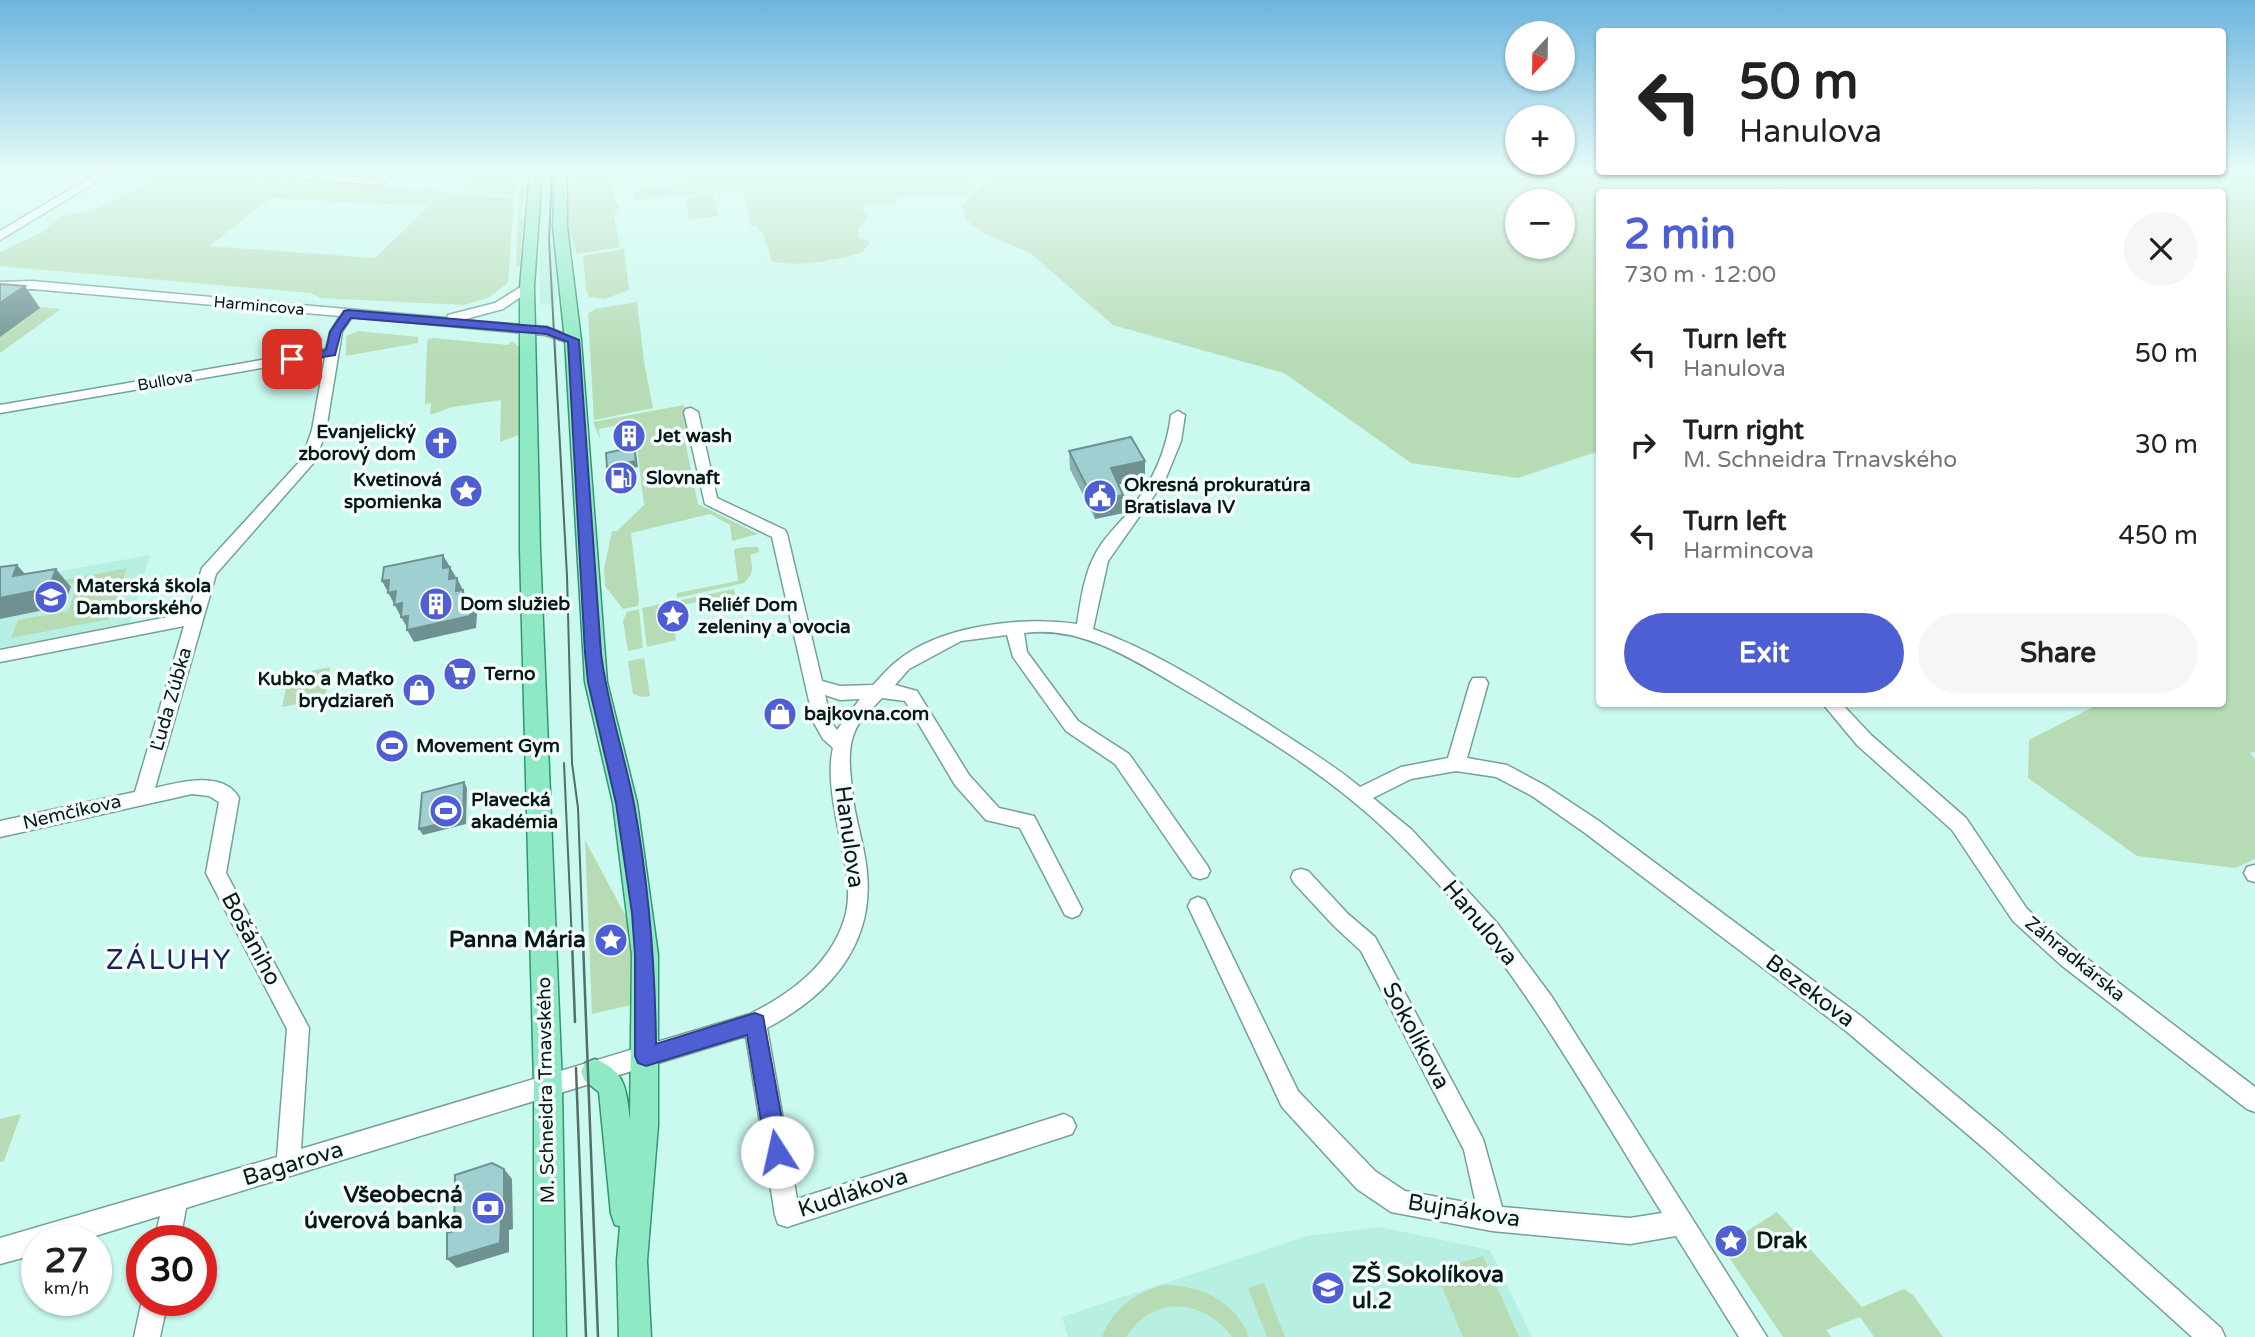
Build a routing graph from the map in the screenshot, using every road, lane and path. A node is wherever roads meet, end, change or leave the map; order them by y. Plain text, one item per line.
1 (531, 233) edge
2 (561, 233) edge
3 (0, 279) edge
4 (32, 285) junction
5 (0, 286) edge
6 (527, 287) junction
7 (571, 310) junction
8 (348, 314) junction
9 (435, 321) junction
10 (528, 330) junction
11 (573, 340) junction
12 (331, 352) junction
13 (0, 409) edge
14 (691, 412) dead end
15 (1178, 415) dead end
16 (193, 618) junction
17 (1014, 628) junction
18 (1084, 631) junction
19 (0, 656) edge
20 (1479, 683) dead end
21 (816, 685) junction
22 (878, 691) junction
23 (1835, 707) edge
24 (841, 744) junction
25 (1456, 764) junction
26 (144, 796) junction
27 (1360, 798) junction
28 (0, 828) edge
29 (1200, 871) dead end
30 (1301, 877) dead end
31 (1198, 906) dead end
32 (1072, 909) dead end
33 (755, 1023) junction
34 (646, 1056) junction
35 (595, 1072) junction
36 (548, 1086) junction
37 (2255, 1101) edge
38 (1064, 1126) dead end
39 (288, 1166) junction
40 (175, 1201) junction
41 (1492, 1219) junction
42 (1682, 1222) junction
43 (92, 1225) edge
44 (170, 1225) edge
45 (21, 1245) edge
46 (0, 1251) edge
47 (632, 1261) junction
48 (152, 1316) edge
49 (147, 1337) edge
50 (550, 1337) edge
51 (635, 1337) edge
52 (1754, 1337) edge
53 (2212, 1337) edge

1 - 6 main road, M. Schneidra Trnavského
2 - 7 main road
3 - 4 street, Harmincova
4 - 5 street, Harmincova
4 - 8 street, Harmincova
6 - 9 street
6 - 10 main road, M. Schneidra Trnavského
7 - 10 street, Harmincova
7 - 11 main road
8 - 9 street, Harmincova
8 - 12 street, Ľuda Zúbka
9 - 10 street, Harmincova
10 - 11 street, Harmincova
10 - 36 main road, M. Schneidra Trnavského
11 - 34 main road
12 - 13 street, Bullova
12 - 16 street, Ľuda Zúbka
14 - 21 street, Hanulova
15 - 18 street
16 - 19 street
16 - 26 street, Ľuda Zúbka
17 - 18 street, Hanulova
17 - 22 street, Hanulova
17 - 29 street
18 - 27 street, Hanulova
20 - 25 street
21 - 22 street
21 - 24 street, Hanulova
22 - 24 street, Hanulova
22 - 32 street
23 - 37 street, Záhradkárska
24 - 33 street, Hanulova
25 - 27 street, Bezekova
25 - 53 street, Bezekova
26 - 28 street, Nemčíkova
26 - 39 street, Bošániho
27 - 42 street, Hanulova
30 - 41 street, Sokolíkova
31 - 41 street, Bujnákova
33 - 34 street, Hanulova
33 - 38 street, Kudlákova
34 - 35 street, Hanulova
34 - 47 main road
35 - 36 street, Bagarova
35 - 47 main road
36 - 39 street, Bagarova
36 - 50 main road, M. Schneidra Trnavského
39 - 40 street, Bagarova
40 - 43 street, Bagarova
40 - 44 street
41 - 42 street, Bujnákova
42 - 52 street, Hanulova
45 - 46 street, Bagarova
47 - 51 main road
48 - 49 street

